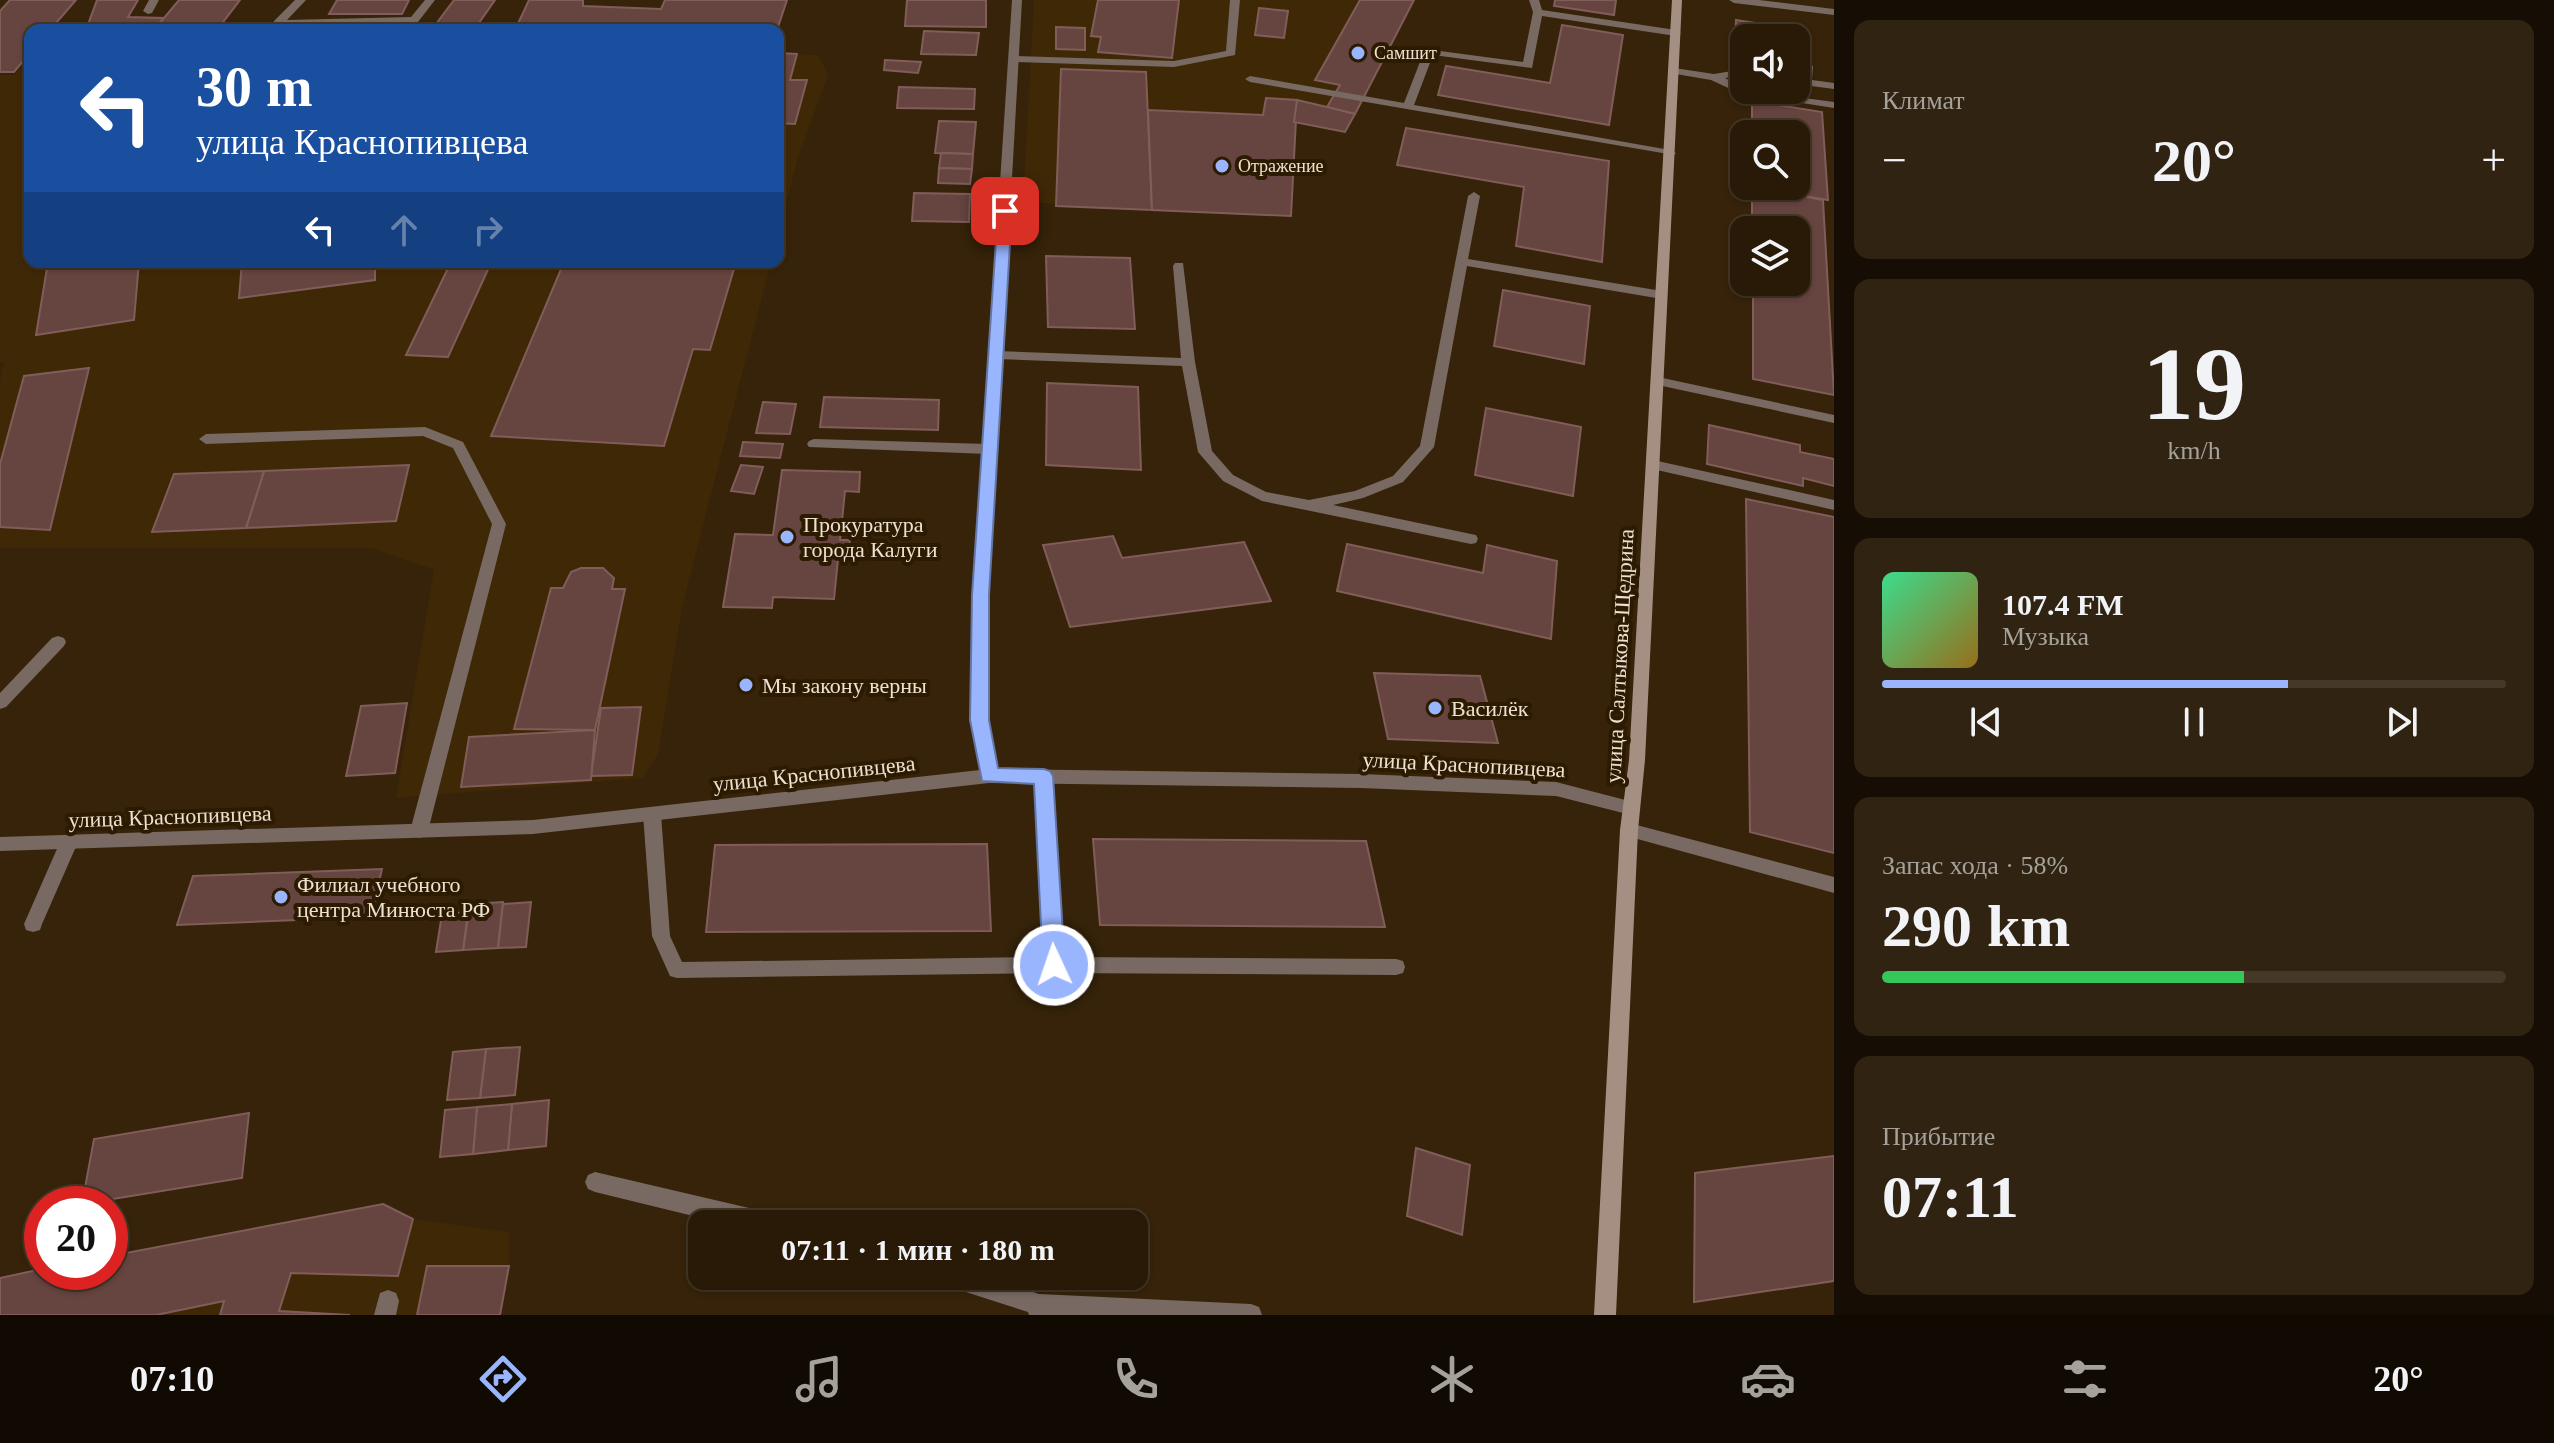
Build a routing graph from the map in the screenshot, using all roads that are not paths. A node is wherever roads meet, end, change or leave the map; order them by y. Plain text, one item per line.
1 (154, 0) edge
2 (301, 0) edge
3 (430, 0) edge
4 (1017, 0) edge
5 (1235, 0) edge
6 (1534, 0) edge
7 (1677, 0) edge
8 (1734, 0) edge
9 (148, 11) dead end
10 (1538, 12) junction
11 (1834, 12) edge
12 (1676, 33) junction
13 (1015, 59) junction
14 (1674, 71) junction
15 (1730, 74) edge
16 (1714, 77) junction
17 (1250, 79) dead end
18 (1810, 83) edge
19 (1834, 86) edge
20 (1834, 105) edge
21 (1407, 108) junction
22 (1670, 153) junction
23 (1474, 196) dead end
24 (1460, 261) junction
25 (1179, 266) dead end
26 (1662, 295) junction
27 (996, 355) junction
28 (1188, 362) junction
29 (1658, 381) junction
30 (1834, 419) edge
31 (206, 439) dead end
32 (814, 444) dead end
33 (988, 449) junction
34 (1653, 465) junction
35 (1309, 505) junction
36 (1834, 505) edge
37 (1471, 539) dead end
38 (58, 642) dead end
39 (0, 703) edge
40 (989, 776) junction
41 (1044, 776) junction
42 (1631, 808) junction
43 (652, 814) junction
44 (1629, 830) junction
45 (419, 831) junction
46 (69, 842) junction
47 (0, 844) edge
48 (1834, 885) edge
49 (33, 924) dead end
50 (1054, 965) junction
51 (1396, 967) dead end
52 (595, 1182) dead end
53 (712, 1210) edge
54 (986, 1290) edge
55 (1039, 1310) edge
56 (1251, 1315) edge
57 (1605, 1315) edge

1 - 9 street
2 - 3 street
4 - 13 street
5 - 13 street
6 - 10 street
7 - 12 main road, улица Салтыкова-Щедрина
8 - 11 street
10 - 12 street
10 - 21 street
12 - 14 main road, улица Салтыкова-Щедрина
13 - 27 street
14 - 16 street
14 - 22 main road, улица Салтыкова-Щедрина
15 - 16 street
16 - 20 street
17 - 21 street
18 - 19 street
21 - 22 street
22 - 26 main road, улица Салтыкова-Щедрина
23 - 24 street
24 - 26 street
24 - 35 street
25 - 28 street
26 - 29 main road, улица Салтыкова-Щедрина
27 - 28 street
27 - 33 street
28 - 35 street
29 - 30 street
29 - 34 main road, улица Салтыкова-Щедрина
31 - 45 street
32 - 33 street
33 - 40 street
34 - 36 street
34 - 42 main road, улица Салтыкова-Щедрина
35 - 37 street
38 - 39 street
40 - 41 street, улица Краснопивцева
40 - 43 street, улица Краснопивцева
41 - 42 street, улица Краснопивцева
41 - 50 street
42 - 44 main road, улица Салтыкова-Щедрина
43 - 45 street, улица Краснопивцева
43 - 50 street
44 - 48 street
44 - 57 main road, улица Салтыкова-Щедрина
45 - 46 street, улица Краснопивцева
46 - 47 street, улица Краснопивцева
46 - 49 street
50 - 51 street
52 - 53 street
54 - 55 street
55 - 56 street

